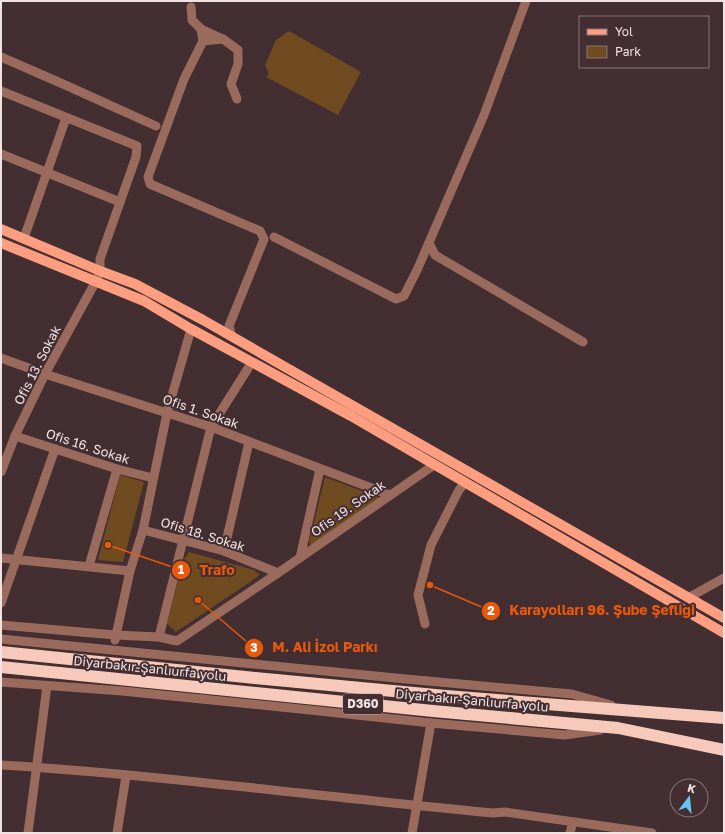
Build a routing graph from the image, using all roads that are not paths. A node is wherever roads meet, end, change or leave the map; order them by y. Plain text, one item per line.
1 (524, 2) edge
2 (191, 7) dead end
3 (201, 29) junction
4 (222, 39) junction
5 (203, 41) junction
6 (1, 58) edge
7 (1, 91) edge
8 (237, 99) dead end
9 (66, 118) junction
10 (168, 122) junction
11 (156, 126) junction
12 (164, 135) junction
13 (1, 154) edge
14 (47, 172) junction
15 (120, 202) junction
16 (1, 229) edge
17 (266, 236) junction
18 (24, 238) junction
19 (1, 243) edge
20 (429, 243) junction
21 (424, 255) junction
22 (435, 255) junction
23 (100, 271) junction
24 (96, 281) junction
25 (192, 329) junction
26 (232, 337) junction
27 (583, 342) dead end
28 (1, 358) edge
29 (252, 362) junction
30 (45, 374) junction
31 (167, 413) junction
32 (210, 427) junction
33 (16, 436) junction
34 (249, 442) junction
35 (55, 450) junction
36 (434, 465) junction
37 (320, 468) junction
38 (117, 469) junction
39 (1, 472) edge
40 (153, 478) junction
41 (465, 483) junction
42 (390, 495) junction
43 (143, 530) junction
44 (183, 541) junction
45 (224, 551) junction
46 (1, 558) edge
47 (300, 558) junction
48 (16, 560) junction
49 (90, 566) junction
50 (130, 570) junction
51 (278, 573) junction
52 (724, 578) edge
53 (688, 598) junction
54 (1, 603) edge
55 (724, 618) edge
56 (425, 624) dead end
57 (1, 625) edge
58 (724, 633) edge
59 (116, 635) junction
60 (159, 638) junction
61 (1, 639) edge
62 (112, 649) junction
63 (1, 652) edge
64 (1, 667) edge
65 (1, 682) edge
66 (47, 686) junction
67 (631, 711) junction
68 (724, 718) edge
69 (431, 724) junction
70 (618, 728) junction
71 (724, 750) edge
72 (1, 766) edge
73 (37, 768) junction
74 (126, 776) junction
75 (417, 806) junction
76 (572, 822) junction
77 (28, 833) edge
78 (117, 833) edge
79 (412, 833) edge
80 (570, 833) edge
81 (652, 833) edge

1 - 20 street
2 - 3 street
3 - 4 street
3 - 5 street
4 - 5 street
4 - 8 street
5 - 10 street
6 - 11 street
7 - 9 street
9 - 14 street
9 - 15 street, Ofis 13. Sokak
10 - 11 street
10 - 12 street
11 - 12 street
12 - 17 street
13 - 14 street
14 - 15 street
14 - 18 street
15 - 23 street, Ofis 13. Sokak
16 - 18 main road
17 - 21 street
17 - 26 street
18 - 23 main road
19 - 24 main road
20 - 21 street
20 - 22 street
21 - 22 street
22 - 27 street
23 - 24 street, Ofis 13. Sokak
23 - 26 main road
24 - 25 main road
24 - 30 street, Ofis 13. Sokak
25 - 29 main road
25 - 31 street
26 - 53 main road
28 - 30 street, Ofis 1. Sokak
29 - 32 street
29 - 36 main road
30 - 31 street, Ofis 1. Sokak
30 - 33 street, Ofis 13. Sokak
31 - 32 street, Ofis 1. Sokak
31 - 40 street
32 - 34 street, Ofis 1. Sokak
32 - 44 street
33 - 35 street, Ofis 16. Sokak
33 - 39 street, Ofis 13. Sokak
34 - 37 street, Ofis 1. Sokak
34 - 45 street
35 - 38 street, Ofis 16. Sokak
35 - 48 street
36 - 41 main road
36 - 42 street, Ofis 19. Sokak
37 - 42 street, Ofis 1. Sokak
37 - 47 street
38 - 40 street, Ofis 16. Sokak
38 - 49 street
40 - 43 street
41 - 56 street
41 - 58 main road
42 - 47 street, Ofis 19. Sokak
43 - 44 street, Ofis 18. Sokak
43 - 50 street
44 - 45 street, Ofis 18. Sokak
44 - 60 street
45 - 51 street, Ofis 18. Sokak
46 - 48 street
47 - 51 street, Ofis 19. Sokak
48 - 49 street
48 - 54 street
49 - 50 street
50 - 59 street
51 - 60 street, Ofis 19. Sokak
52 - 53 street
53 - 55 main road
57 - 59 street
59 - 60 street
59 - 62 street
61 - 62 street
62 - 67 street
63 - 67 highway, Diyarbakır-Şanlıurfa yolu / D360
64 - 70 highway, Diyarbakır-Şanlıurfa yolu / D360
65 - 66 street
66 - 69 street
66 - 73 street
67 - 68 highway, Diyarbakır-Şanlıurfa yolu / D360
69 - 70 street
69 - 75 street
70 - 71 highway, Diyarbakır-Şanlıurfa yolu / D360
72 - 73 street
73 - 74 street
73 - 77 street
74 - 75 street
74 - 78 street
75 - 76 street
75 - 79 street
76 - 80 street
76 - 81 street

